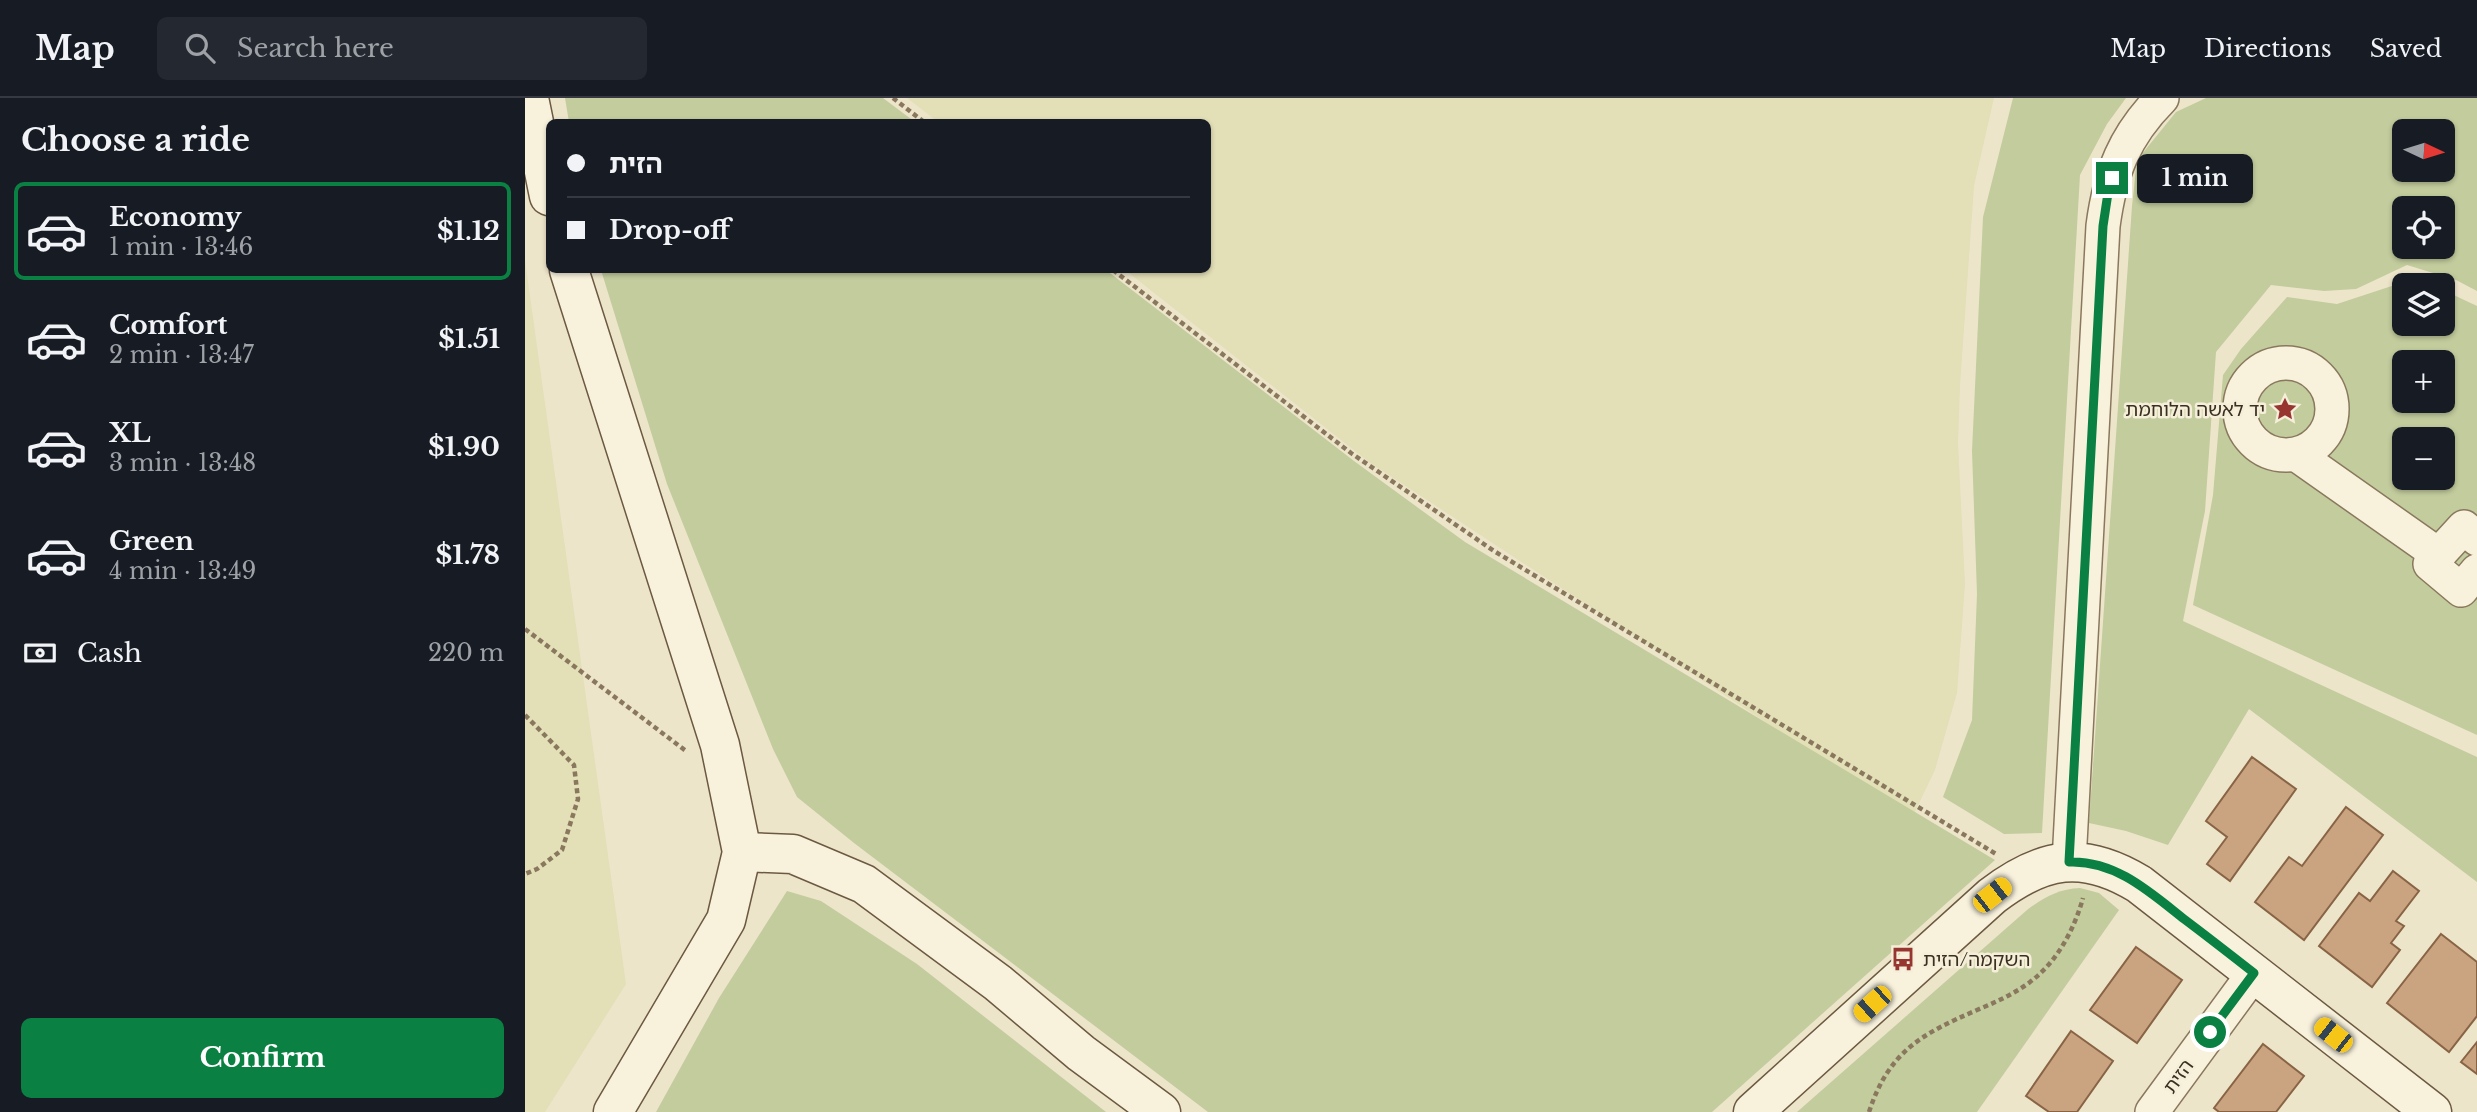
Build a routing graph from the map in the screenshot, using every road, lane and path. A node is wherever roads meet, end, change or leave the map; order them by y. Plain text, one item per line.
1 (529, 98) edge
2 (893, 98) edge
3 (2162, 98) edge
4 (919, 119) edge
5 (546, 181) edge
6 (570, 273) edge
7 (1118, 273) edge
8 (2297, 455) dead end
9 (2391, 501) junction
10 (2477, 539) edge
11 (2477, 571) edge
12 (525, 629) edge
13 (525, 715) edge
14 (720, 745) junction
15 (742, 852) junction
16 (2081, 862) junction
17 (2027, 872) junction
18 (525, 874) edge
19 (2254, 973) junction
20 (613, 1112) edge
21 (1161, 1112) edge
22 (1753, 1112) edge
23 (1869, 1112) edge
24 (2152, 1112) edge
25 (2432, 1112) edge

1 - 5 street
2 - 4 path
3 - 16 street
6 - 14 street
7 - 17 path
8 - 9 street
9 - 10 street
9 - 11 street
12 - 14 path
13 - 18 path
14 - 15 street
15 - 20 street
15 - 21 street
16 - 17 street
16 - 19 street
16 - 23 path
17 - 22 street
19 - 24 street, הזית
19 - 25 street

